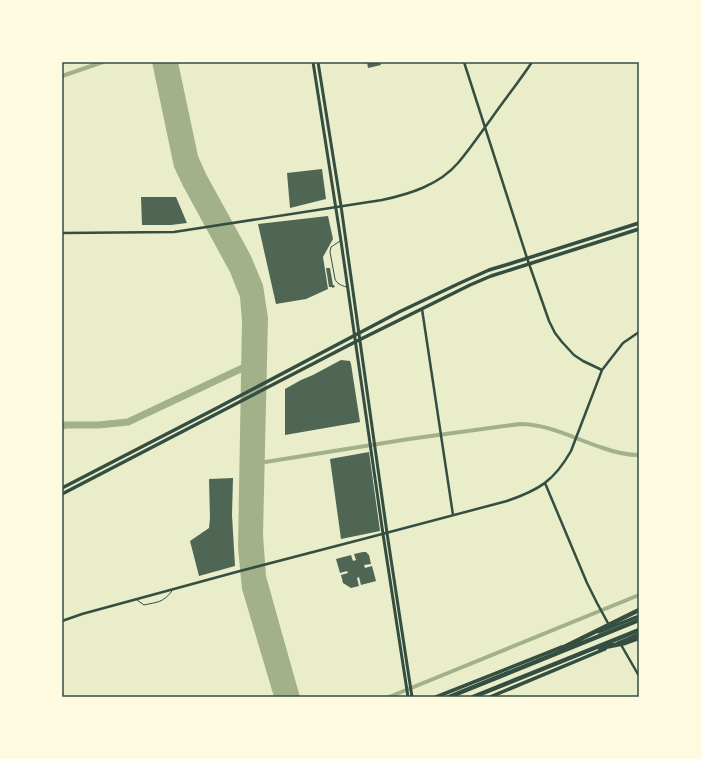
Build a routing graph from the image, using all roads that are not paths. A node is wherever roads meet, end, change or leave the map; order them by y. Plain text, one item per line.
1 (313, 62) edge
2 (318, 62) edge
3 (464, 62) edge
4 (532, 62) edge
5 (485, 128) junction
6 (341, 206) junction
7 (335, 207) junction
8 (639, 223) edge
9 (639, 229) edge
10 (62, 233) edge
11 (341, 241) junction
12 (527, 258) junction
13 (530, 264) junction
14 (348, 288) junction
15 (422, 309) junction
16 (639, 332) edge
17 (359, 333) junction
18 (354, 336) junction
19 (360, 340) junction
20 (355, 342) junction
21 (602, 370) junction
22 (371, 435) junction
23 (545, 484) junction
24 (62, 488) edge
25 (62, 494) edge
26 (453, 515) junction
27 (385, 533) junction
28 (173, 589) junction
29 (136, 600) junction
30 (639, 610) edge
31 (639, 616) edge
32 (639, 620) edge
33 (62, 621) edge
34 (610, 627) junction
35 (639, 630) edge
36 (614, 632) dead end
37 (639, 634) edge
38 (617, 637) dead end
39 (639, 638) edge
40 (620, 642) junction
41 (589, 650) junction
42 (544, 658) junction
43 (639, 676) edge
44 (410, 697) edge
45 (436, 697) edge
46 (450, 697) edge
47 (474, 697) edge
48 (490, 697) edge

1 - 7 street
2 - 6 street
3 - 5 street
4 - 5 street
5 - 6 street
5 - 12 street
6 - 7 street
6 - 17 street
7 - 10 street
7 - 11 street
8 - 12 main road
9 - 13 main road
11 - 14 street
11 - 14 lane
12 - 13 street
12 - 17 main road
13 - 15 main road
13 - 21 street
14 - 18 street
15 - 19 main road
15 - 26 street
16 - 21 street
17 - 18 main road
17 - 19 street
18 - 20 street
18 - 24 main road
19 - 20 main road
19 - 22 street
20 - 22 street
20 - 25 main road
21 - 23 street
22 - 27 street
23 - 26 street
23 - 34 street
26 - 27 street
27 - 28 street
27 - 44 street
28 - 29 street
28 - 29 lane
29 - 33 street
30 - 42 highway
31 - 34 main road
32 - 42 highway
34 - 36 street
34 - 45 main road
35 - 41 highway
37 - 40 main road
38 - 40 street
39 - 41 highway
40 - 43 street
40 - 48 main road
41 - 47 highway
42 - 46 highway

